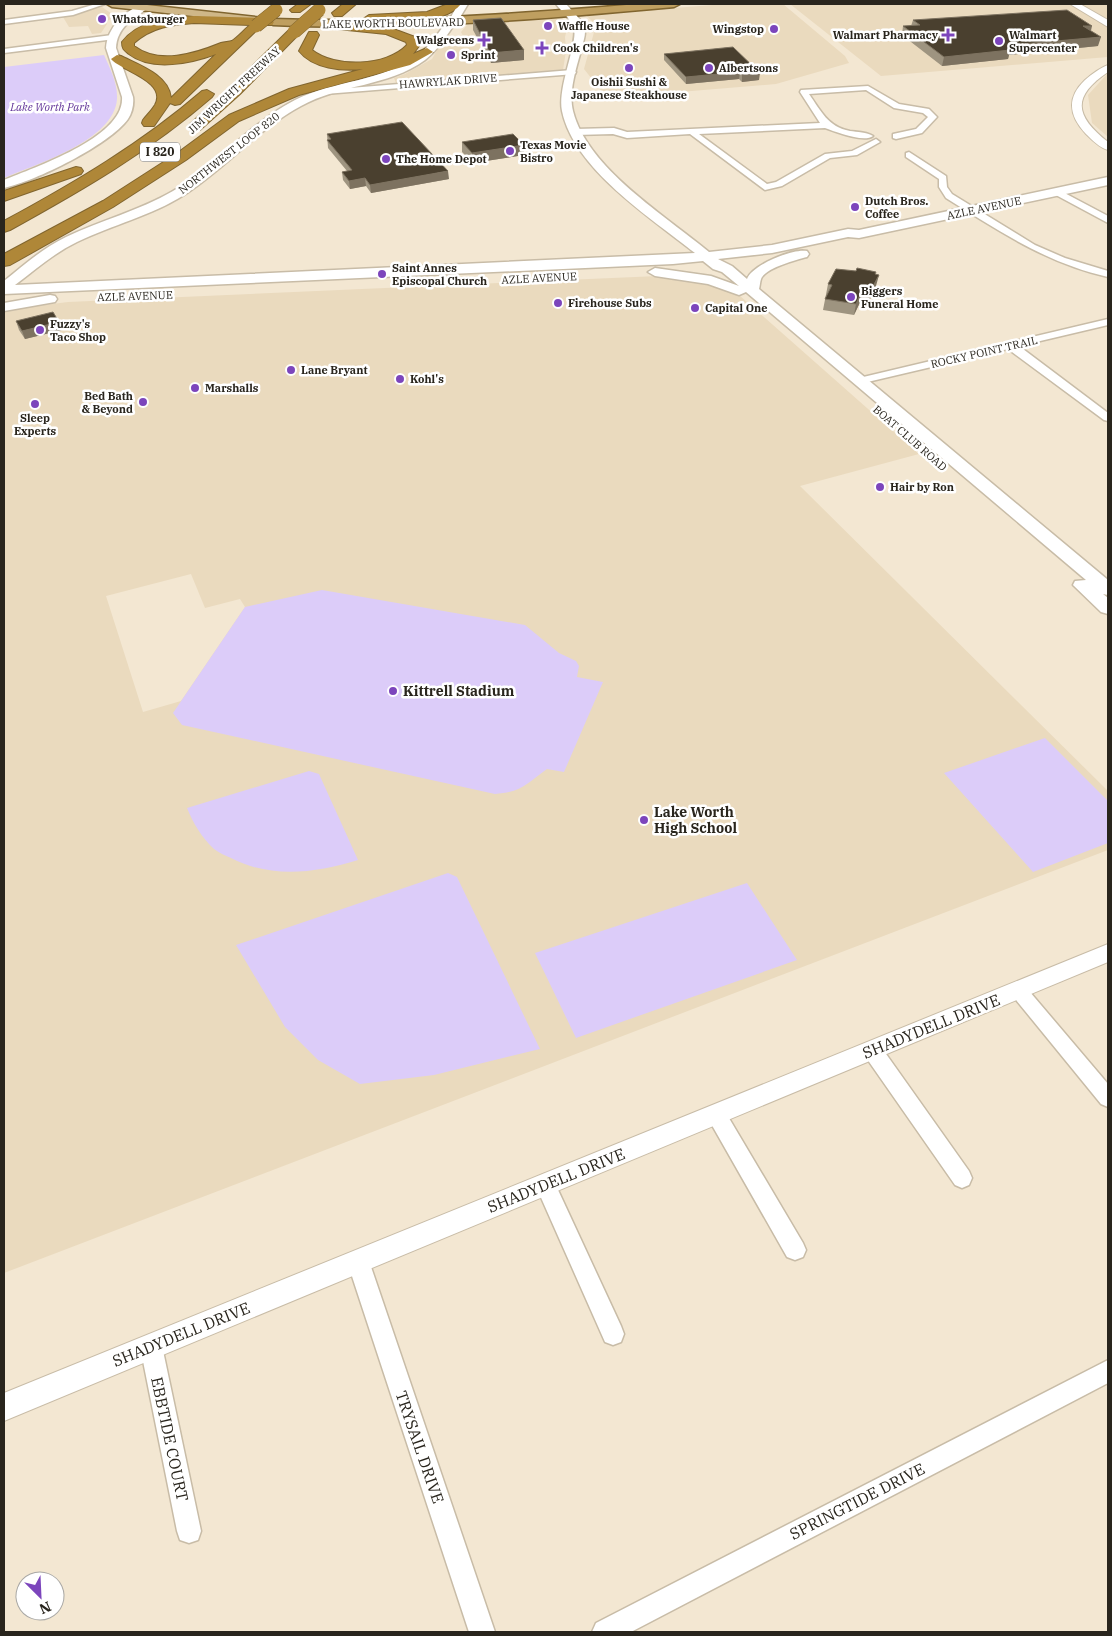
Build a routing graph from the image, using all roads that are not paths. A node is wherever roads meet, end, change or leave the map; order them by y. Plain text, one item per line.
1 (102, 4) edge
2 (108, 4) edge
3 (112, 4) edge
4 (211, 4) edge
5 (350, 4) edge
6 (455, 4) edge
7 (464, 4) edge
8 (620, 4) edge
9 (674, 4) edge
10 (1074, 4) edge
11 (148, 6) edge
12 (300, 7) edge
13 (565, 8) edge
14 (520, 12) junction
15 (326, 15) edge
16 (277, 16) edge
17 (126, 20) junction
18 (453, 20) junction
19 (4, 22) edge
20 (1108, 24) edge
21 (314, 33) junction
22 (244, 36) junction
23 (112, 37) junction
24 (4, 51) edge
25 (427, 52) junction
26 (292, 54) dead end
27 (114, 57) junction
28 (1108, 68) edge
29 (572, 72) junction
30 (216, 86) dead end
31 (325, 92) junction
32 (254, 96) dead end
33 (234, 118) junction
34 (149, 123) junction
35 (826, 125) junction
36 (136, 132) dead end
37 (574, 132) junction
38 (693, 133) junction
39 (888, 134) junction
40 (184, 136) dead end
41 (877, 141) junction
42 (1108, 147) edge
43 (902, 150) junction
44 (100, 156) dead end
45 (929, 156) dead end
46 (181, 157) junction
47 (76, 170) junction
48 (122, 176) dead end
49 (1108, 181) edge
50 (4, 184) edge
51 (108, 185) dead end
52 (1058, 192) junction
53 (4, 196) edge
54 (974, 210) junction
55 (4, 212) edge
56 (1108, 220) edge
57 (4, 227) edge
58 (672, 228) junction
59 (859, 234) junction
60 (70, 241) junction
61 (825, 248) junction
62 (756, 251) junction
63 (4, 260) edge
64 (638, 262) junction
65 (713, 262) junction
66 (33, 265) junction
67 (655, 272) junction
68 (1108, 274) edge
69 (494, 275) junction
70 (433, 278) junction
71 (66, 287) junction
72 (4, 288) edge
73 (747, 291) junction
74 (52, 299) junction
75 (4, 301) edge
76 (4, 307) edge
77 (1108, 322) edge
78 (1011, 346) junction
79 (859, 381) junction
80 (1108, 418) edge
81 (1108, 589) edge
82 (1108, 608) edge
83 (1108, 953) edge
84 (1018, 990) junction
85 (872, 1050) junction
86 (1108, 1098) edge
87 (716, 1114) junction
88 (962, 1178) dead end
89 (545, 1184) junction
90 (795, 1250) dead end
91 (358, 1262) junction
92 (613, 1334) dead end
93 (151, 1346) junction
94 (1108, 1371) edge
95 (4, 1407) edge
96 (189, 1531) dead end
97 (482, 1632) edge
98 (605, 1632) edge

1 - 19 street
2 - 17 main road
3 - 11 main road, LAKE WORTH BOULEVARD
4 - 16 highway
5 - 21 highway
6 - 15 highway
7 - 14 highway
7 - 18 main road, NORTHWEST LOOP 820
8 - 13 highway, LAKE WORTH BOULEVARD
9 - 13 highway, LAKE WORTH BOULEVARD
10 - 20 street
11 - 16 main road, LAKE WORTH BOULEVARD
11 - 17 main road
12 - 16 highway, JIM WRIGHT FREEWAY
13 - 14 highway, LAKE WORTH BOULEVARD
13 - 18 highway, LAKE WORTH BOULEVARD
13 - 29 main road, BOAT CLUB ROAD
14 - 18 highway, LAKE WORTH BOULEVARD
15 - 16 highway, LAKE WORTH BOULEVARD
15 - 18 highway, LAKE WORTH BOULEVARD
15 - 21 highway
15 - 40 highway, JIM WRIGHT FREEWAY / I 820, bridge
16 - 22 highway, JIM WRIGHT FREEWAY, bridge
16 - 22 highway
17 - 23 main road
18 - 25 main road, NORTHWEST LOOP 820
21 - 26 highway
22 - 34 highway
23 - 24 street
23 - 27 main road
25 - 31 main road, NORTHWEST LOOP 820
25 - 33 highway
27 - 34 highway
27 - 50 main road
28 - 42 street
29 - 31 street, HAWRYLAK DRIVE
29 - 37 main road, BOAT CLUB ROAD
30 - 57 highway, JIM WRIGHT FREEWAY / I 820
31 - 60 main road, NORTHWEST LOOP 820
32 - 33 highway
33 - 46 highway
34 - 36 highway
35 - 38 street
35 - 39 street
35 - 41 street
37 - 38 street
37 - 58 main road, BOAT CLUB ROAD
38 - 41 street
39 - 41 street
39 - 43 street
43 - 45 street
43 - 54 street
44 - 47 highway
46 - 60 highway
46 - 63 highway
47 - 53 highway
47 - 55 highway
48 - 51 highway
49 - 52 main road, AZLE AVENUE
52 - 54 main road, AZLE AVENUE
52 - 56 street
54 - 59 main road, AZLE AVENUE
54 - 68 street
58 - 62 main road, AZLE AVENUE
58 - 64 main road, AZLE AVENUE
58 - 65 main road, BOAT CLUB ROAD
59 - 61 main road, AZLE AVENUE
59 - 62 main road, AZLE AVENUE
60 - 66 main road, NORTHWEST LOOP 820
61 - 65 main road, AZLE AVENUE
61 - 73 main road
62 - 65 main road, AZLE AVENUE
64 - 65 main road, AZLE AVENUE
64 - 69 main road, AZLE AVENUE
65 - 67 main road, AZLE AVENUE
65 - 73 main road, BOAT CLUB ROAD
66 - 71 main road
66 - 72 main road, NORTHWEST LOOP 820
67 - 69 main road, AZLE AVENUE
67 - 73 main road
69 - 70 main road, AZLE AVENUE
70 - 71 main road, AZLE AVENUE
70 - 74 main road, AZLE AVENUE
71 - 72 main road, AZLE AVENUE
73 - 79 main road, BOAT CLUB ROAD
73 - 82 main road, BOAT CLUB ROAD
74 - 75 main road, AZLE AVENUE
74 - 76 main road
77 - 78 street, ROCKY POINT TRAIL
78 - 79 street, ROCKY POINT TRAIL
78 - 80 street
79 - 81 main road, BOAT CLUB ROAD
83 - 84 street, SHADYDELL DRIVE
84 - 85 street, SHADYDELL DRIVE
84 - 86 street
85 - 87 street, SHADYDELL DRIVE
85 - 88 street
87 - 89 street, SHADYDELL DRIVE
87 - 90 street
89 - 91 street, SHADYDELL DRIVE
89 - 92 street
91 - 93 street, SHADYDELL DRIVE
91 - 97 street, TRYSAIL DRIVE
93 - 95 street, SHADYDELL DRIVE
93 - 96 street, EBBTIDE COURT
94 - 98 street, SPRINGTIDE DRIVE

